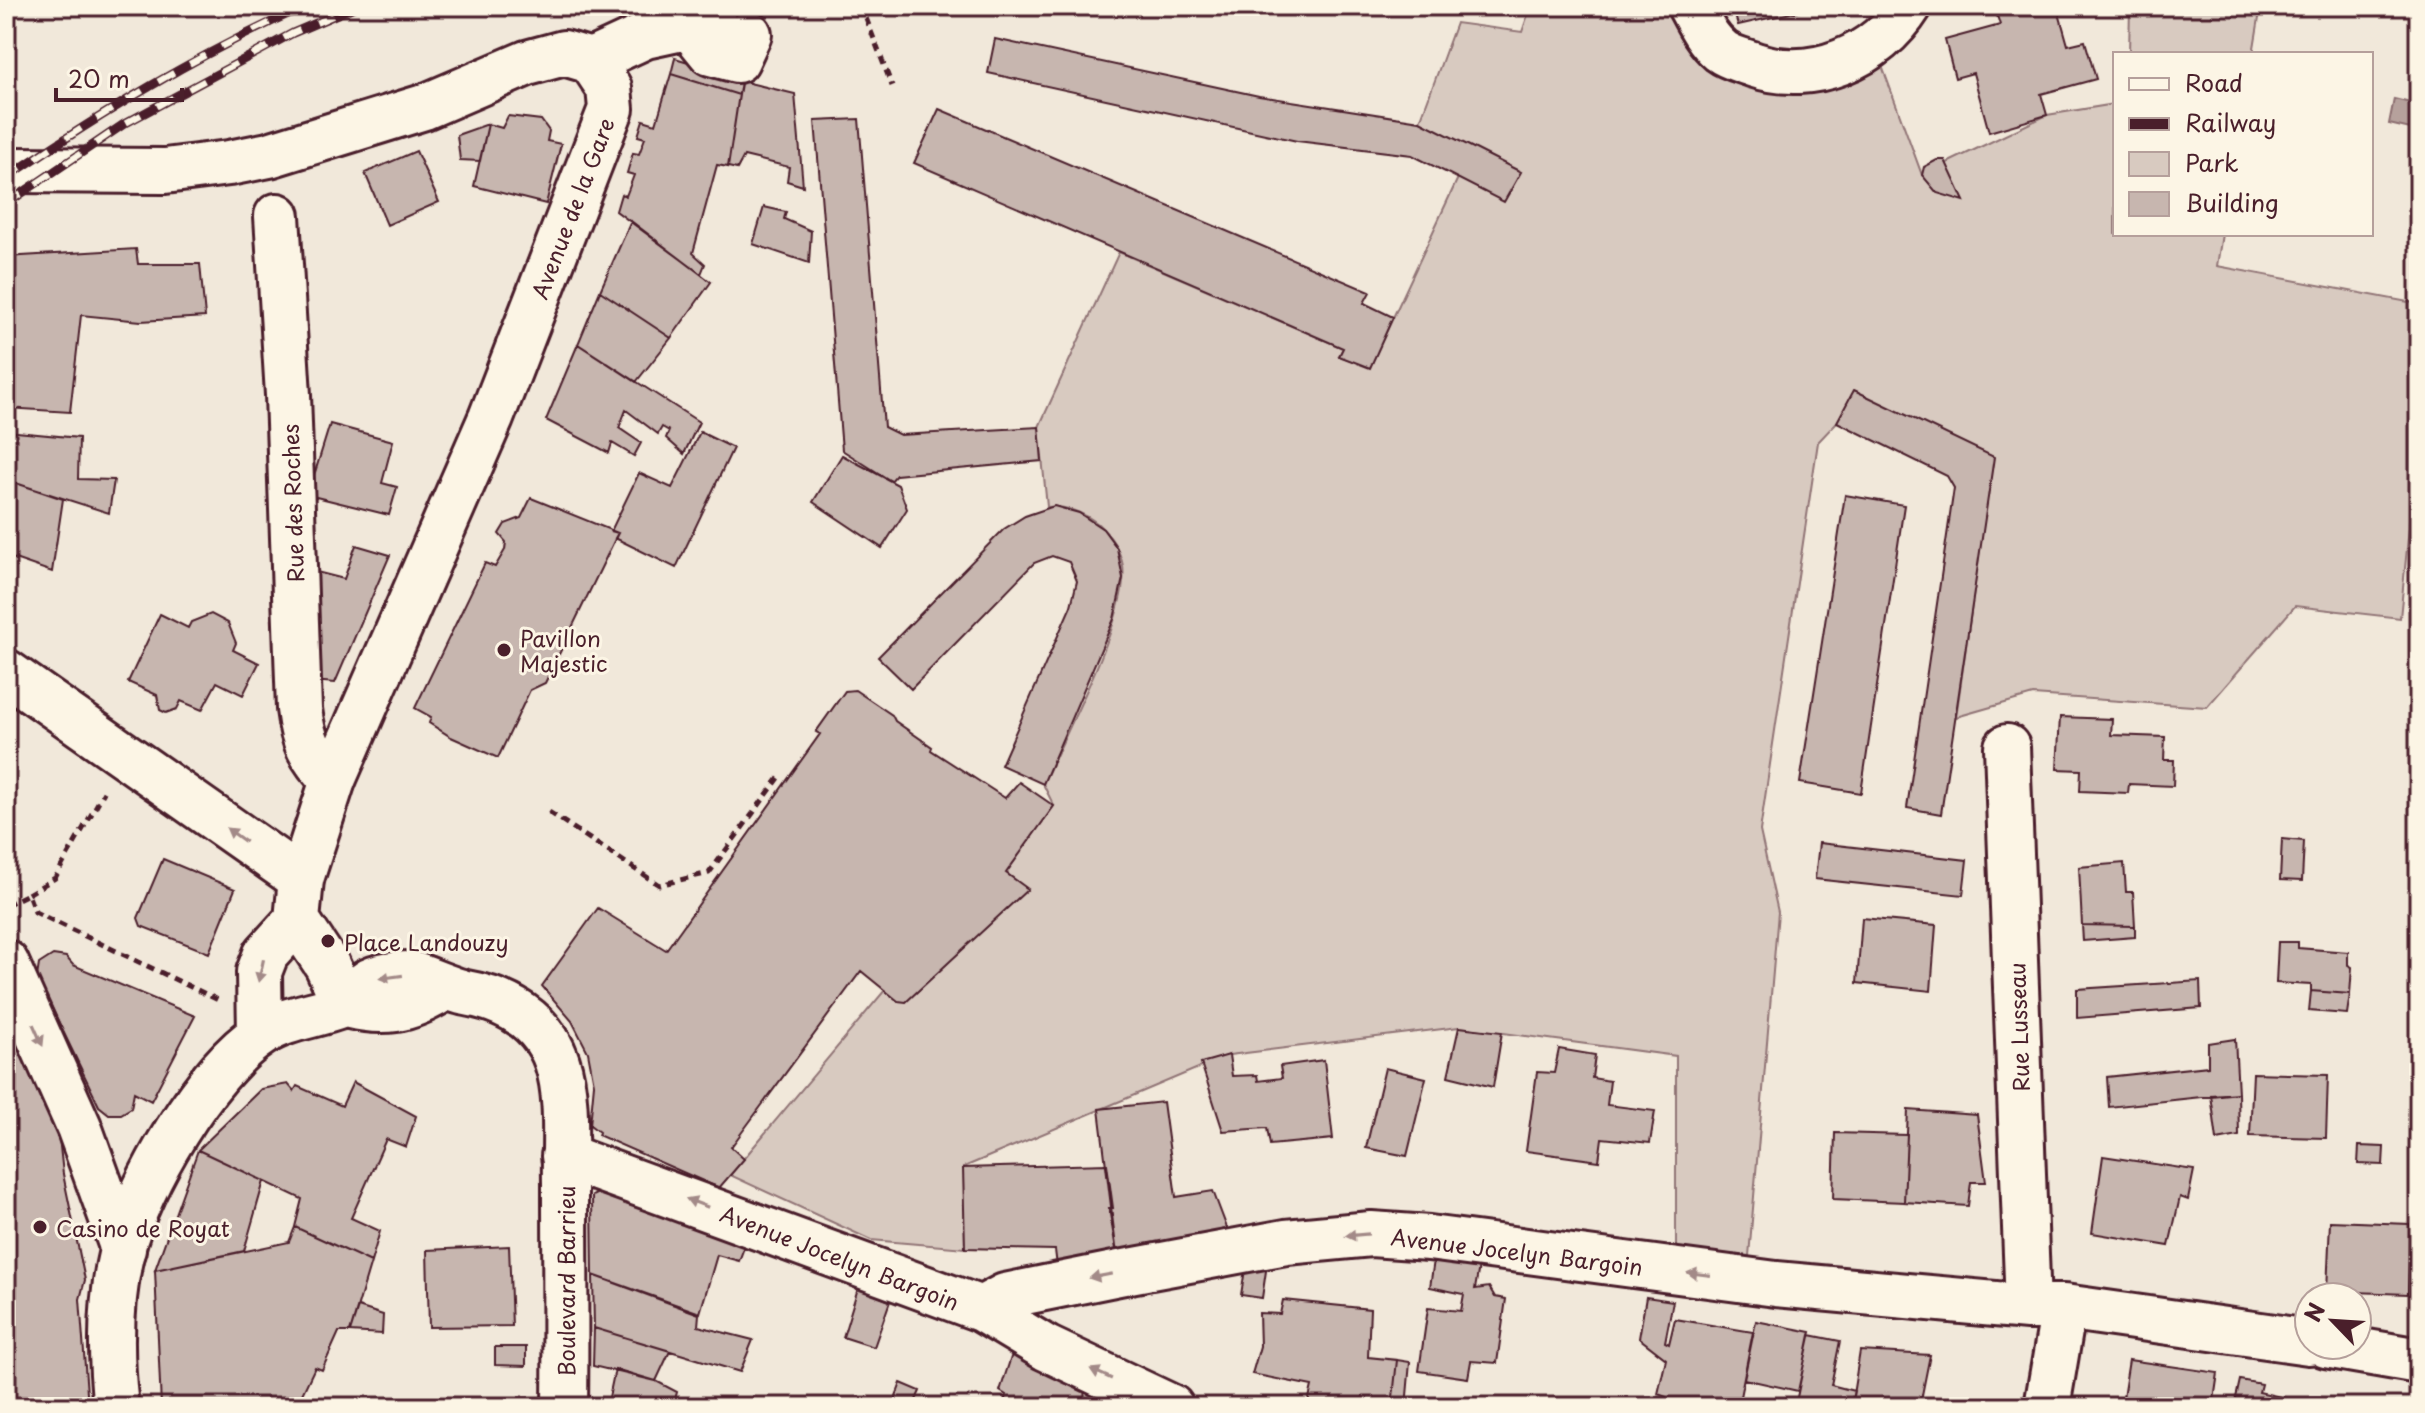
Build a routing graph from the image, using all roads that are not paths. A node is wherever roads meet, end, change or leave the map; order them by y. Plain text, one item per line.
1 (1690, 6) edge
2 (1909, 6) edge
3 (717, 27) dead end
4 (591, 61) junction
5 (6, 170) edge
6 (277, 216) dead end
7 (6, 672) edge
8 (2007, 747) dead end
9 (333, 780) junction
10 (299, 899) junction
11 (6, 963) edge
12 (345, 1005) junction
13 (260, 1034) junction
14 (564, 1156) junction
15 (123, 1249) junction
16 (2046, 1307) junction
17 (981, 1309) junction
18 (2293, 1340) edge
19 (2373, 1353) edge
20 (2419, 1361) edge
21 (116, 1407) edge
22 (565, 1407) edge
23 (1171, 1407) edge
24 (2047, 1407) edge

1 - 2 street
3 - 4 street
4 - 5 street
4 - 9 street, Avenue de la Gare
6 - 9 street, Rue des Roches
10 -> 7 street
8 - 16 street, Rue Lusseau
9 - 10 street, Avenue de la Gare
10 - 12 street
10 -> 13 street, Avenue de la Gare
11 -> 15 street
12 - 13 street
12 - 14 street, Boulevard Barrieu
13 - 15 street
17 -> 14 street, Avenue Jocelyn Bargoin
14 - 22 street, Boulevard Barrieu
15 - 21 street
16 -> 17 street, Avenue Jocelyn Bargoin
16 - 18 street, Avenue Jocelyn Bargoin
16 - 24 street, Rue Lusseau
23 -> 17 street
19 - 20 street

